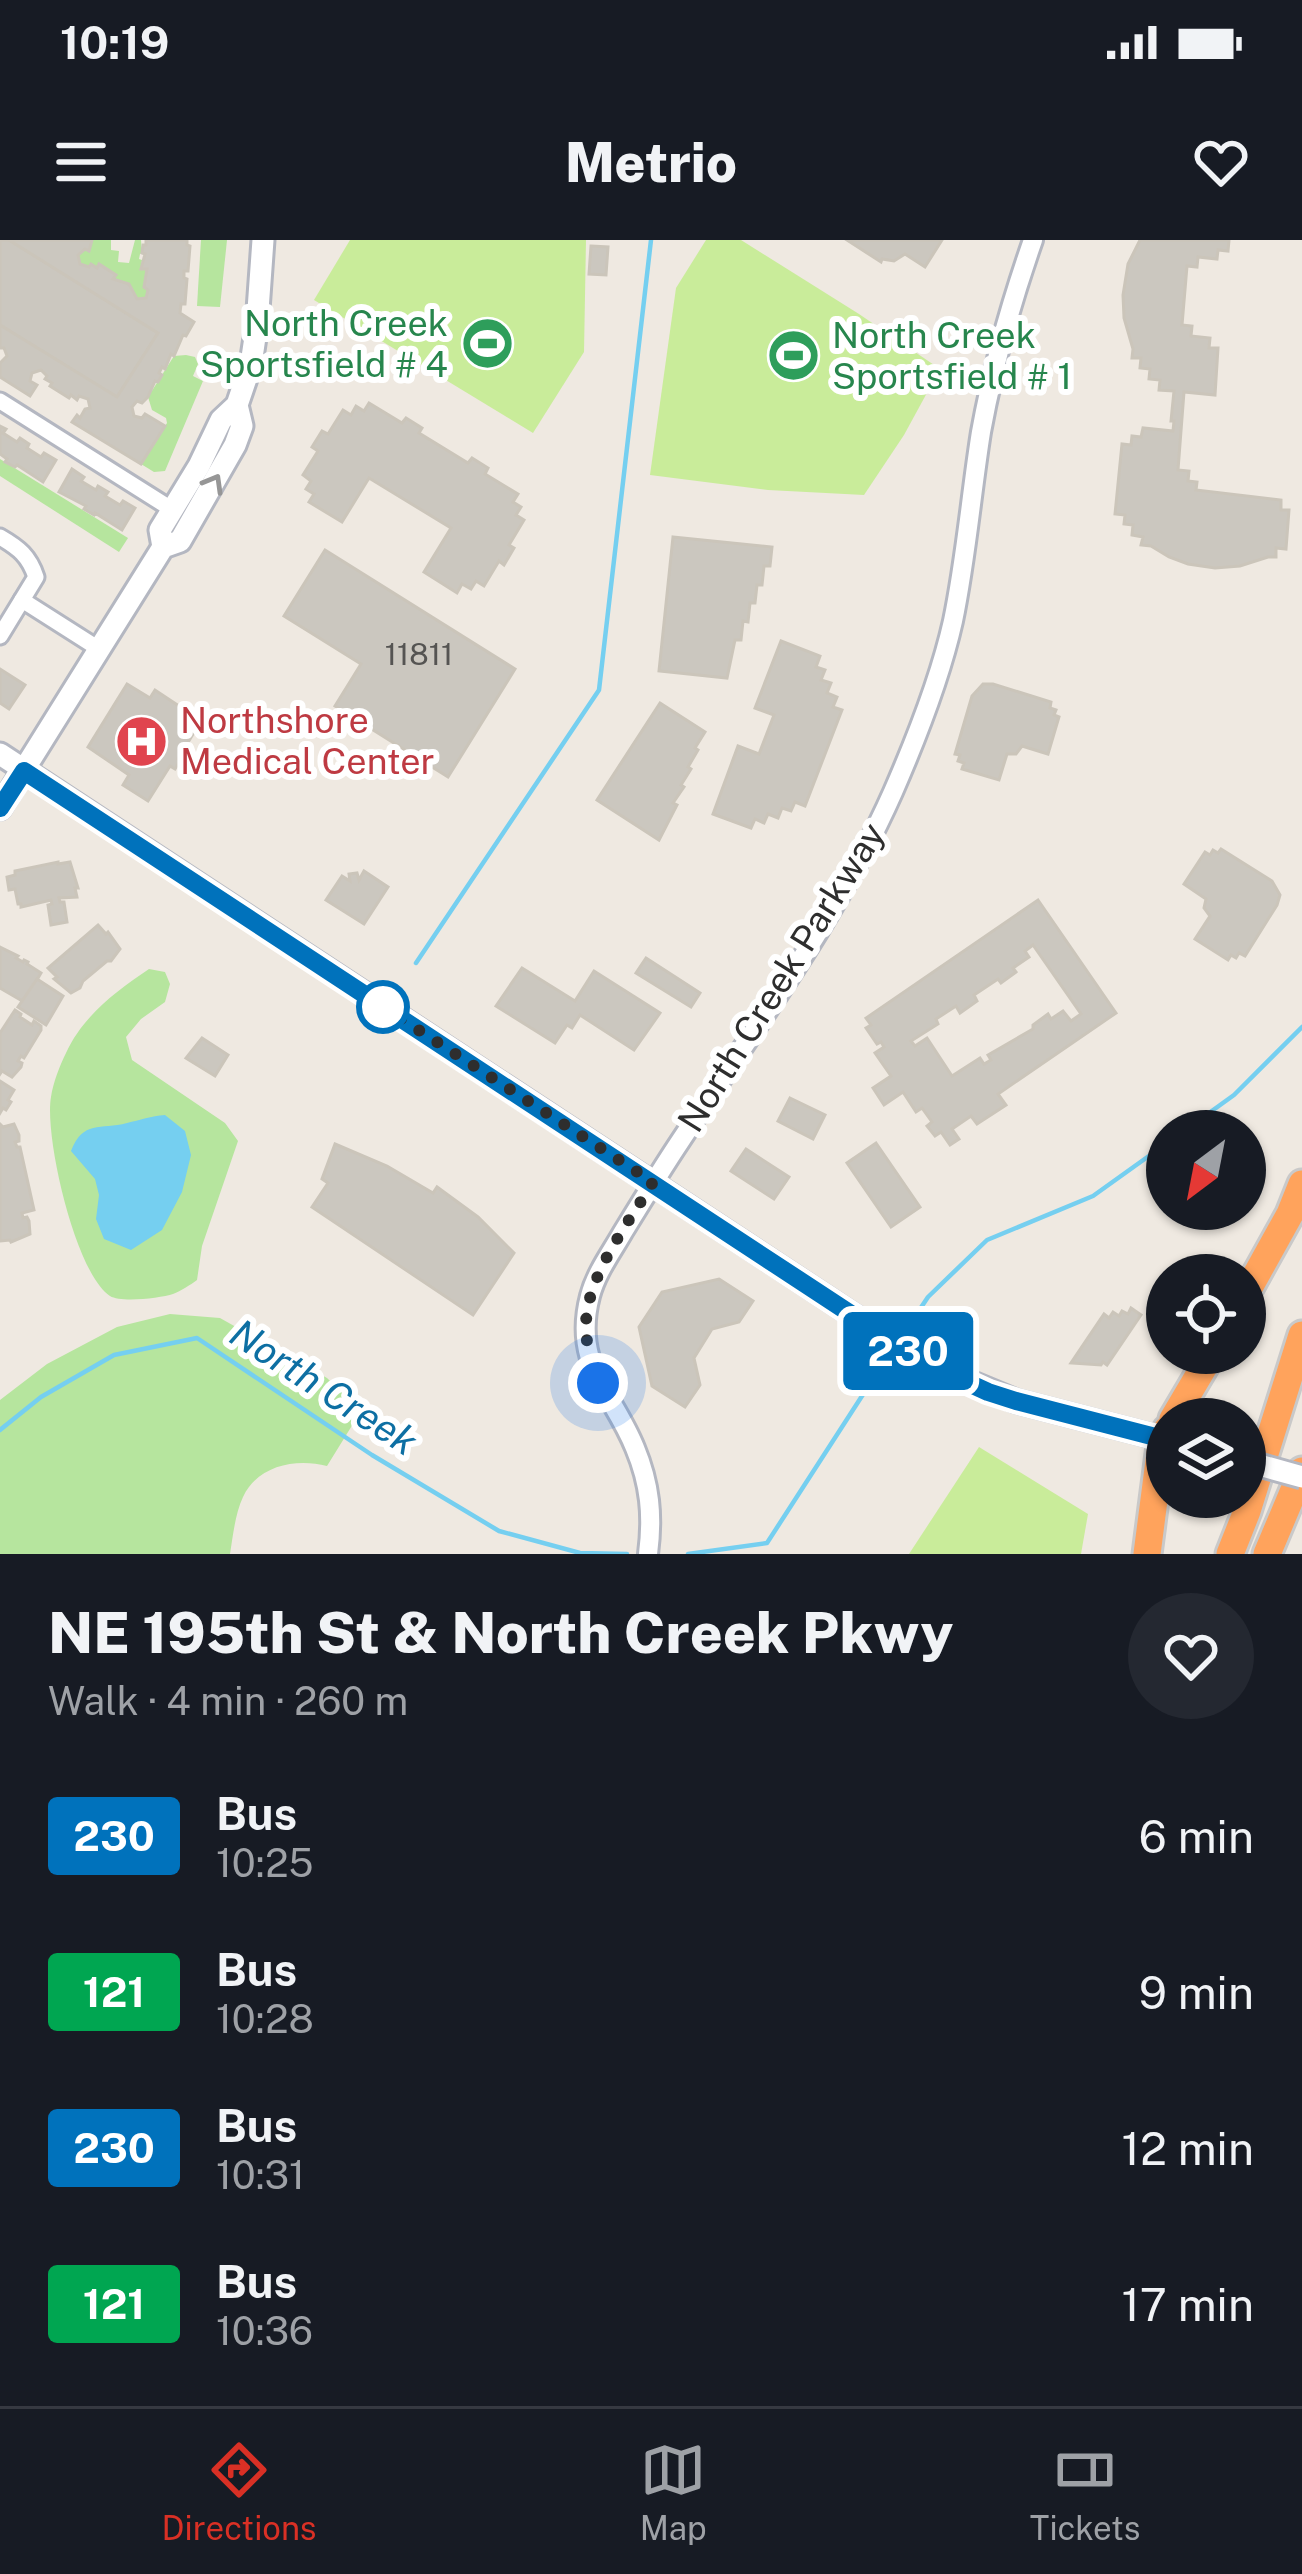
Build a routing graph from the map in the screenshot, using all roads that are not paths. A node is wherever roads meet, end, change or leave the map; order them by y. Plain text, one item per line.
1 (263, 240) edge
2 (1033, 240) edge
3 (0, 400) edge
4 (237, 405) junction
5 (173, 510) junction
6 (0, 537) edge
7 (163, 547) junction
8 (22, 600) junction
9 (0, 636) edge
10 (99, 650) junction
11 (0, 754) edge
12 (24, 771) junction
13 (0, 808) edge
14 (653, 1182) junction
15 (1302, 1184) edge
16 (1266, 1257) edge
17 (1302, 1335) edge
18 (1146, 1432) edge
19 (1266, 1466) edge
20 (1302, 1474) edge
21 (1302, 1502) edge
22 (1153, 1518) edge
23 (648, 1548) edge
24 (1147, 1554) edge
25 (1230, 1554) edge
26 (1267, 1554) edge
27 (1280, 1554) edge

1 - 4 main road
2 - 14 street, North Creek Parkway
3 - 5 street
4 - 5 main road
7 -> 4 main road
5 - 7 main road
6 - 8 street
7 - 10 main road
8 - 9 street
8 - 10 street
10 - 12 main road
11 - 12 main road
12 - 13 main road
12 - 14 main road
14 - 18 main road
14 - 23 street, North Creek Parkway
15 - 16 highway
17 - 25 highway
19 - 20 main road, bridge
20 - 26 highway
21 - 27 highway
22 - 24 highway

